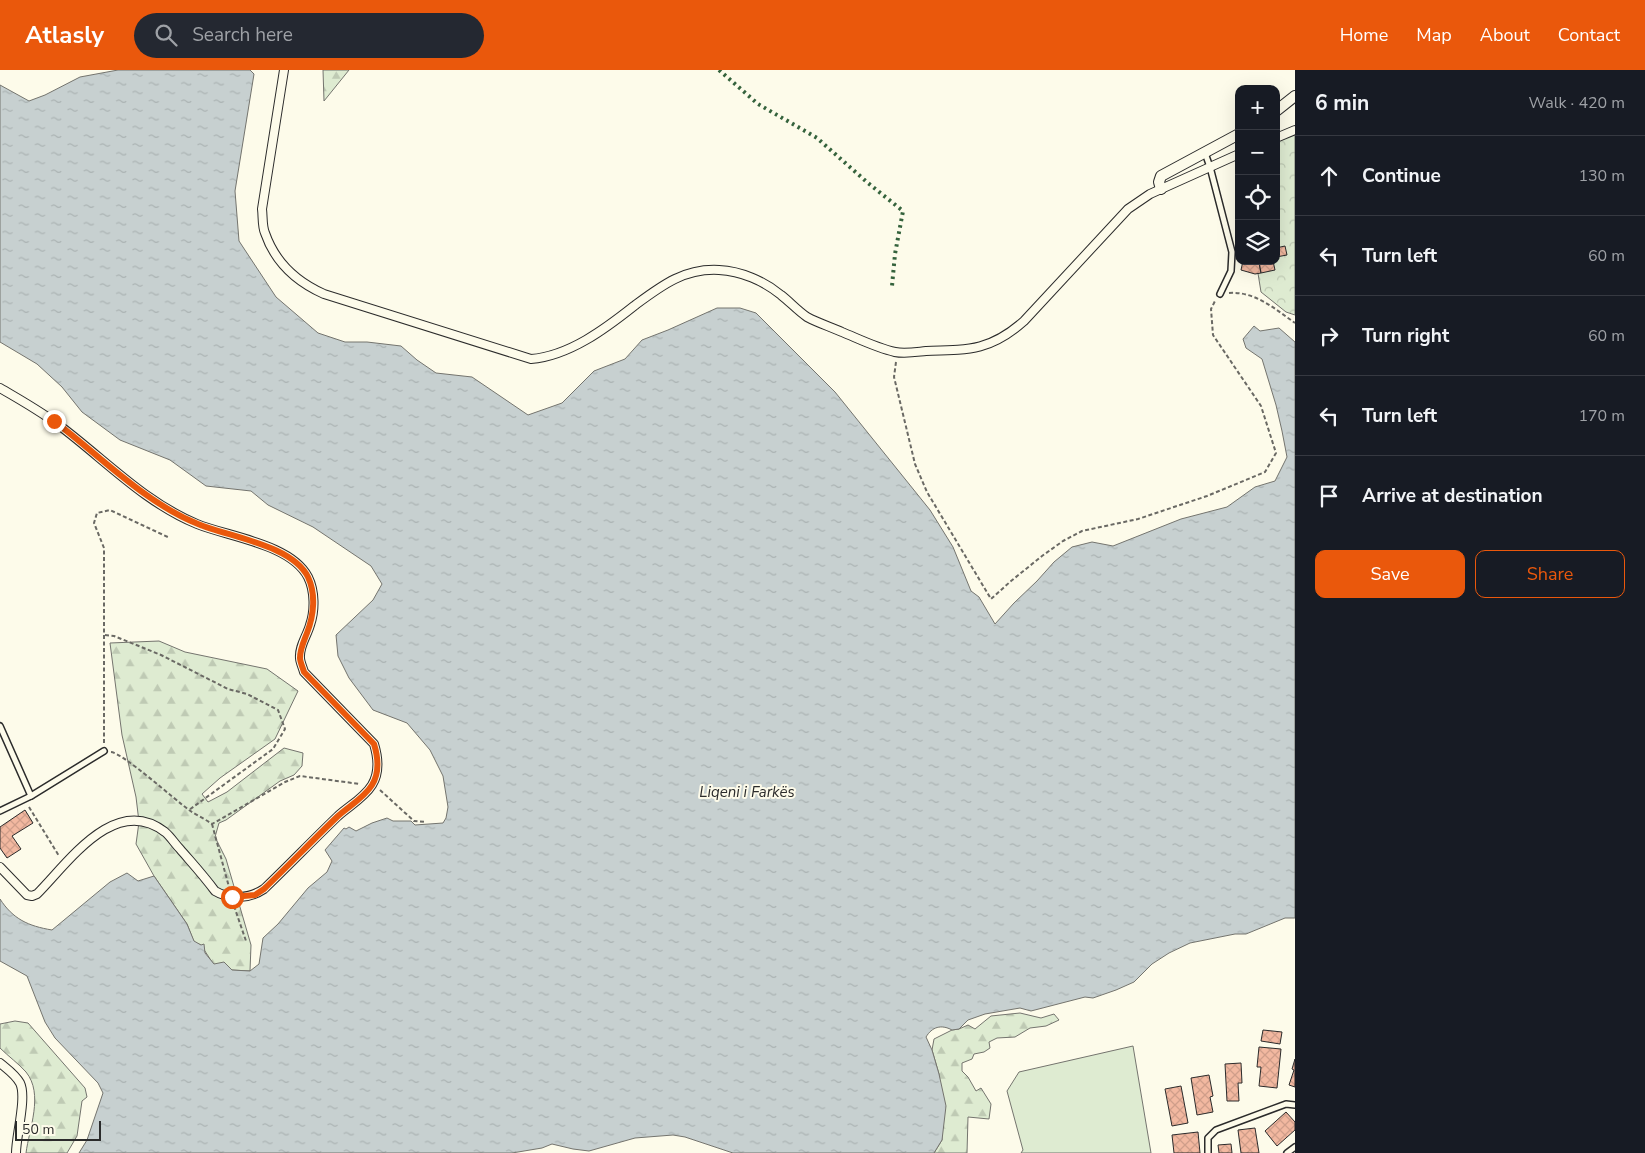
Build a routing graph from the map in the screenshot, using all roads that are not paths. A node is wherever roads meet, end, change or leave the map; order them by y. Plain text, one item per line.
1 (284, 70) edge
2 (1295, 96) edge
3 (1280, 108) edge
4 (1295, 130) edge
5 (1235, 136) edge
6 (1280, 136) edge
7 (1205, 153) junction
8 (1235, 156) edge
9 (1210, 167) junction
10 (1161, 189) junction
11 (1220, 294) road end
12 (0, 388) edge
13 (0, 726) edge
14 (104, 751) road end
15 (28, 797) junction
16 (0, 811) edge
17 (0, 868) edge
18 (0, 1063) edge
19 (1295, 1105) edge
20 (1295, 1146) edge
21 (16, 1153) edge
22 (1208, 1153) edge
23 (1287, 1153) edge

1 - 10 street
2 - 3 street
4 - 6 street
5 - 7 street
7 - 9 lane
7 - 10 street
8 - 9 street
9 - 10 street
9 - 11 lane
12 - 17 street
13 - 15 lane
14 - 15 lane
15 - 16 lane
18 - 21 street
19 - 22 lane
20 - 23 lane

